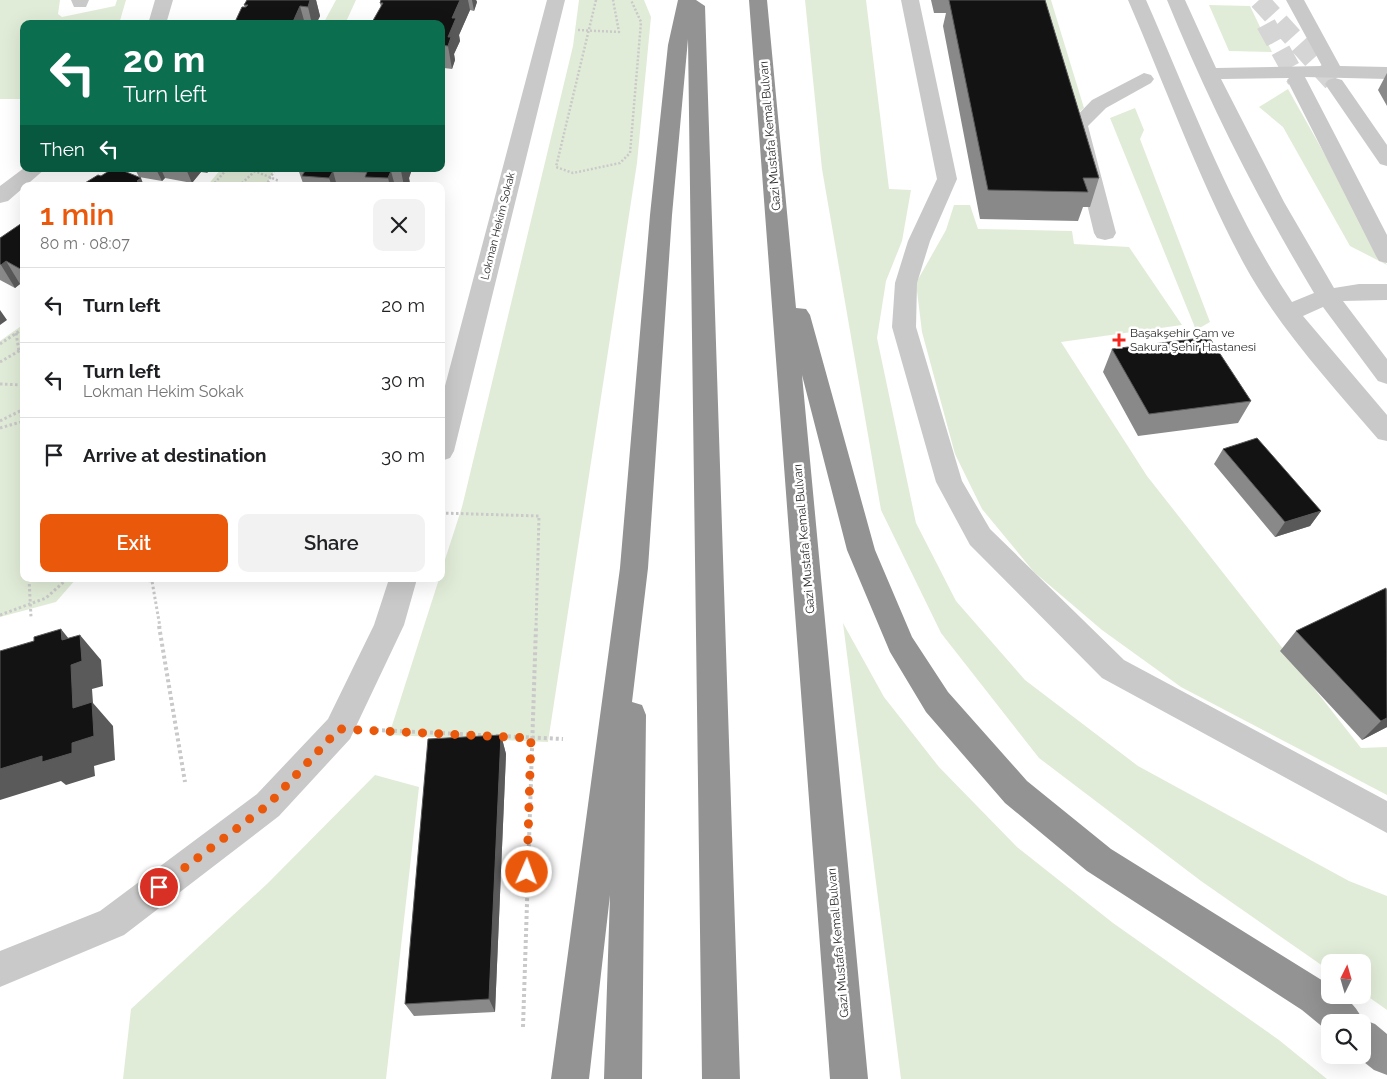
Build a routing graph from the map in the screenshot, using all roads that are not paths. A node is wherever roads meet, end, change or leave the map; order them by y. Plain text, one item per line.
1 (164, 0) edge
2 (556, 0) edge
3 (687, 0) edge
4 (695, 0) edge
5 (758, 0) edge
6 (910, 0) edge
7 (1176, 0) edge
8 (1295, 0) edge
9 (1142, 2) edge
10 (158, 20) edge
11 (1209, 74) junction
12 (1387, 74) edge
13 (1335, 78) junction
14 (1144, 79) dead end
15 (1297, 80) tunnel mouth
16 (1387, 160) edge
17 (31, 172) edge
18 (0, 196) edge
19 (1105, 232) dead end
20 (780, 245) junction
21 (1387, 256) edge
22 (1387, 292) edge
23 (1326, 295) junction
24 (1288, 313) junction
25 (1387, 375) edge
26 (1387, 432) edge
27 (445, 435) edge
28 (634, 568) junction
29 (402, 582) edge
30 (1387, 818) edge
31 (0, 969) edge
32 (1336, 1014) edge
33 (1371, 1044) edge
34 (1387, 1057) edge
35 (570, 1079) edge
36 (623, 1079) edge
37 (721, 1079) edge
38 (850, 1079) edge

1 - 10 street
2 - 27 street, Lokman Hekim Sokak
3 - 28 highway
4 - 37 highway
5 - 20 highway, Gazi Mustafa Kemal Bulvarı
6 - 30 street
7 - 11 street
8 - 13 street
9 - 24 street
11 - 13 street
11 - 23 street
12 - 13 street
13 - 16 street
14 - 19 street
15 - 21 street
17 - 18 street
20 - 32 highway
20 - 38 highway, Gazi Mustafa Kemal Bulvarı
22 - 23 street
23 - 24 street
23 - 25 street
24 - 26 street
28 - 35 highway
28 - 36 highway
29 - 31 street
33 - 34 highway

